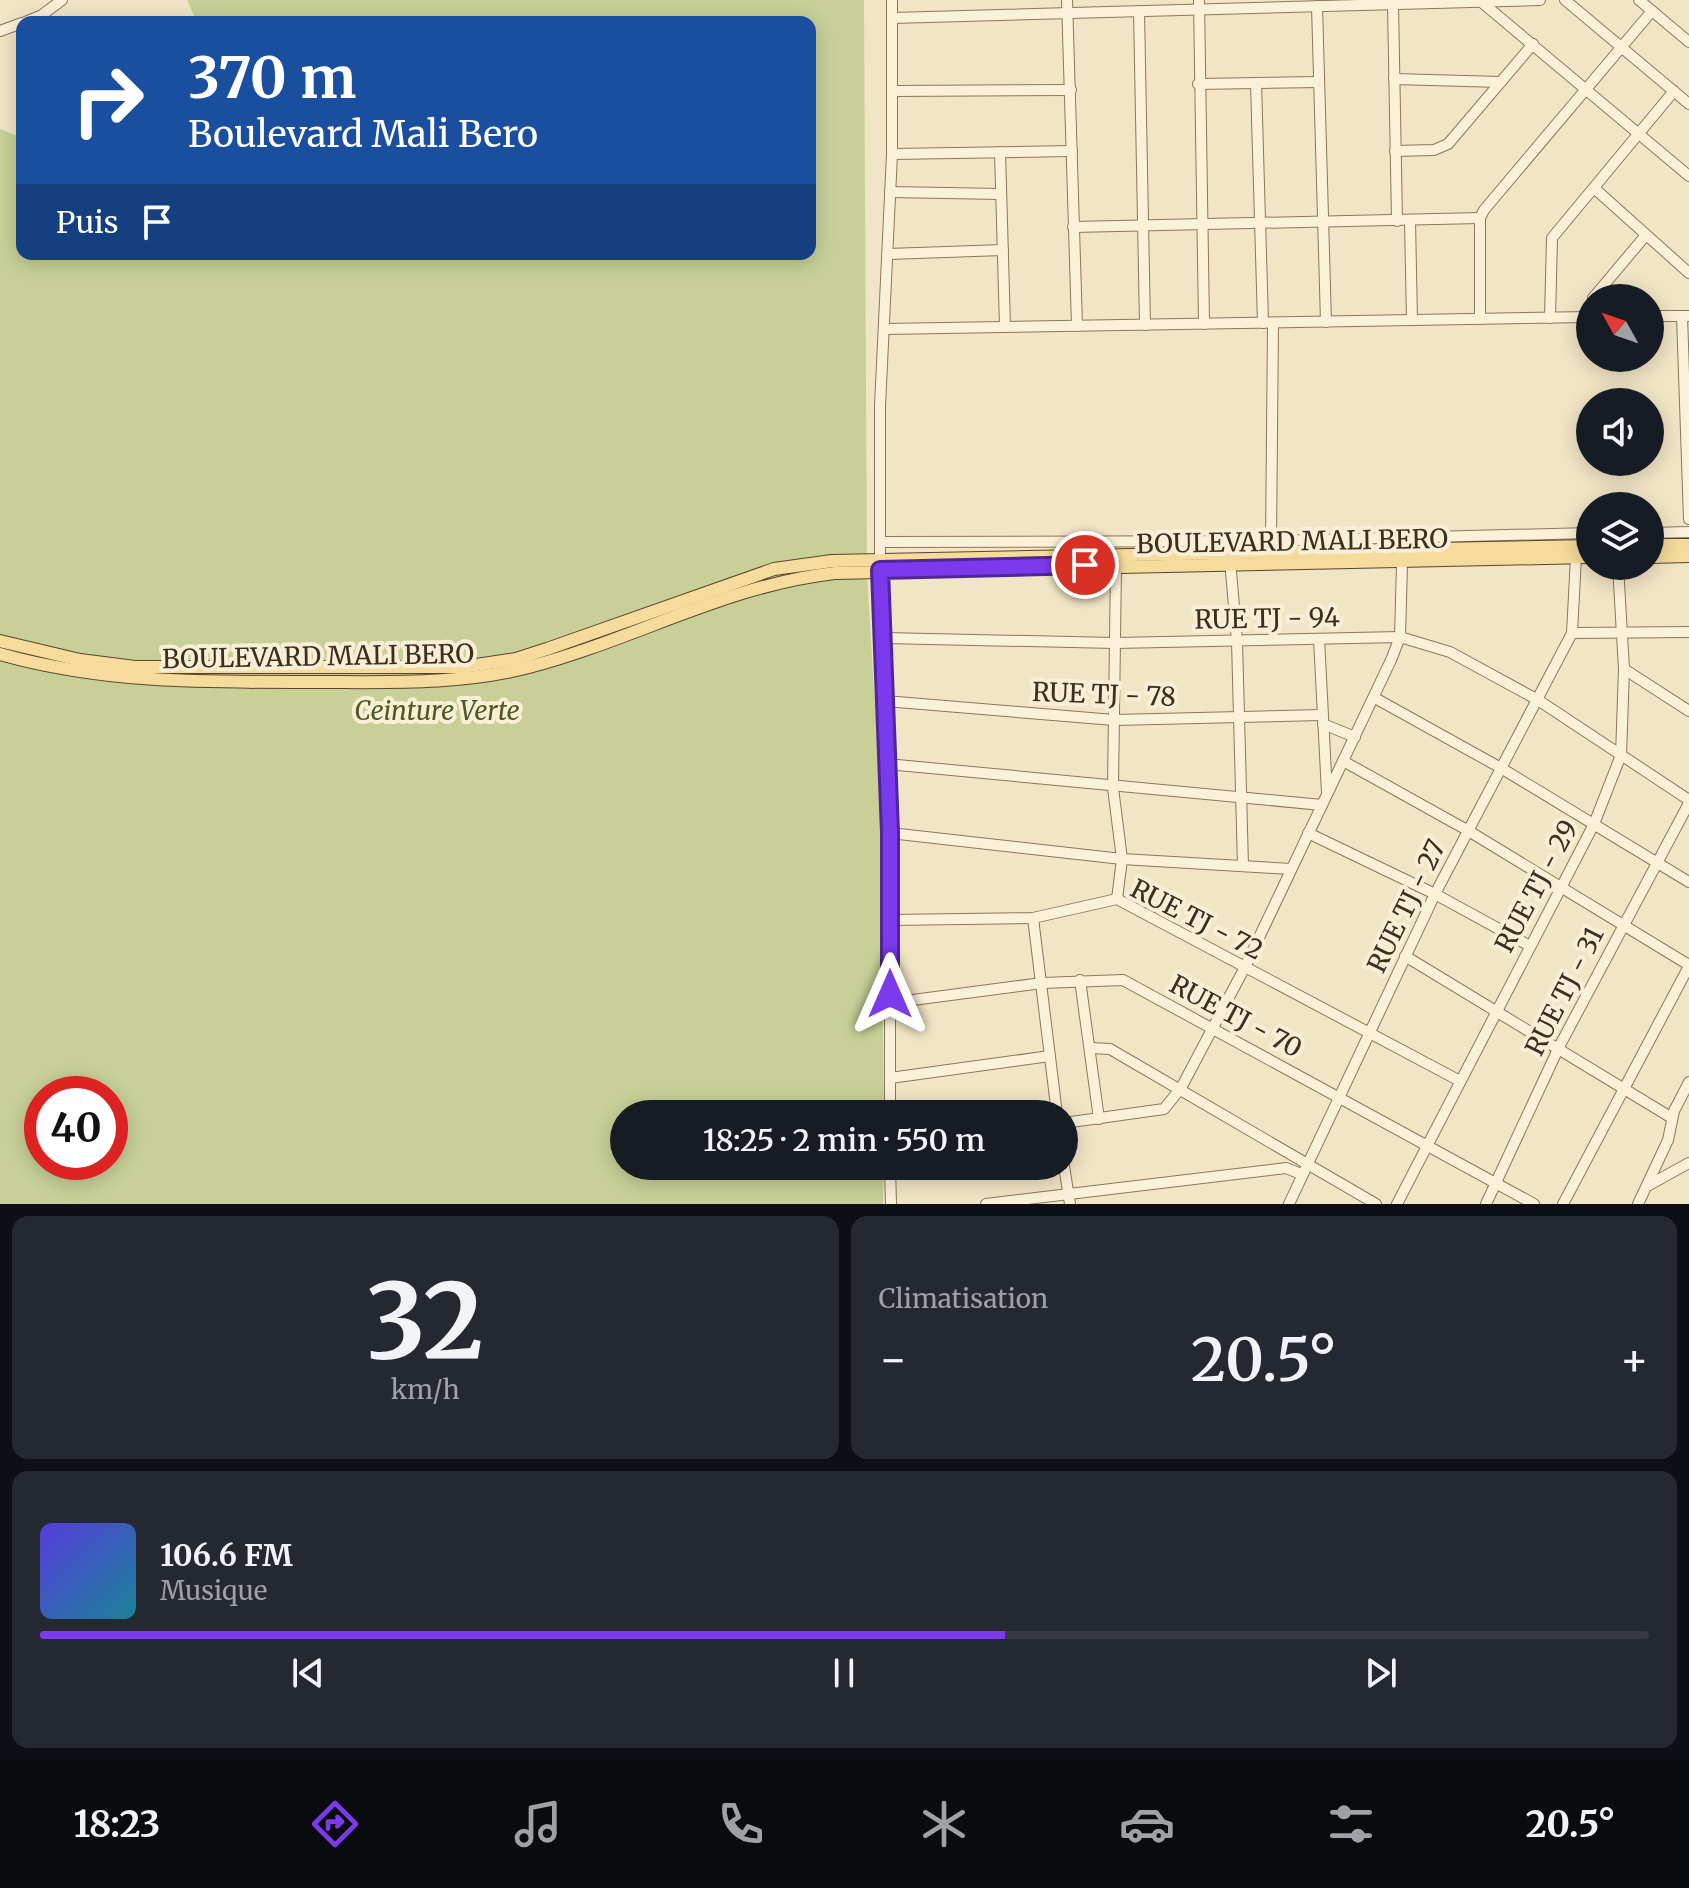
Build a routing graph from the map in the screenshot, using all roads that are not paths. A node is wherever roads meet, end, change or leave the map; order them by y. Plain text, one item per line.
1 (62, 0) edge
2 (892, 0) edge
3 (1067, 0) edge
4 (1540, 0) edge
5 (1565, 0) edge
6 (1639, 0) edge
7 (1480, 1) edge
8 (1373, 2) edge
9 (1267, 4) edge
10 (1393, 4) junction
11 (1198, 5) edge
12 (1317, 6) junction
13 (1139, 11) junction
14 (1652, 11) junction
15 (1068, 13) junction
16 (39, 16) edge
17 (892, 18) junction
18 (1689, 42) edge
19 (1533, 44) junction
20 (1622, 47) junction
21 (1394, 79) junction
22 (1319, 82) junction
23 (1501, 82) junction
24 (1256, 83) junction
25 (1198, 84) junction
26 (1587, 88) junction
27 (1071, 90) junction
28 (892, 91) junction
29 (1674, 91) junction
30 (1689, 104) edge
31 (1640, 133) junction
32 (1072, 151) junction
33 (1395, 151) junction
34 (1000, 152) junction
35 (892, 154) junction
36 (1689, 176) edge
37 (1594, 188) junction
38 (890, 192) junction
39 (1001, 194) junction
40 (1480, 218) junction
41 (1397, 221) junction
42 (1410, 221) junction
43 (1323, 222) junction
44 (1260, 223) junction
45 (1200, 224) junction
46 (1144, 225) junction
47 (1073, 227) junction
48 (1646, 235) junction
49 (1003, 250) junction
50 (888, 254) junction
51 (1689, 273) edge
52 (1605, 284) edge
53 (1664, 316) edge
54 (1686, 316) edge
55 (1550, 318) junction
56 (1576, 318) edge
57 (1480, 319) junction
58 (1412, 320) junction
59 (1326, 322) junction
60 (1268, 323) junction
61 (1204, 324) junction
62 (1145, 325) junction
63 (1077, 326) junction
64 (1005, 327) junction
65 (884, 329) junction
66 (1688, 471) edge
67 (1689, 519) edge
68 (1689, 532) edge
69 (1664, 533) edge
70 (1576, 534) edge
71 (880, 542) junction
72 (927, 542) junction
73 (1664, 545) edge
74 (1689, 545) edge
75 (1271, 546) junction
76 (1576, 546) edge
77 (1689, 556) edge
78 (927, 557) junction
79 (1576, 557) joint
80 (1664, 557) edge
81 (1230, 558) junction
82 (900, 564) junction
83 (1116, 564) junction
84 (1402, 564) junction
85 (863, 565) junction
86 (880, 565) junction
87 (1619, 580) edge
88 (1689, 632) edge
89 (1572, 633) junction
90 (1622, 633) junction
91 (1400, 637) junction
92 (884, 638) junction
93 (1319, 639) junction
94 (0, 641) edge
95 (1237, 641) junction
96 (1115, 643) junction
97 (0, 654) edge
98 (1624, 669) junction
99 (1375, 698) junction
100 (1538, 700) junction
101 (885, 701) junction
102 (1689, 711) edge
103 (1239, 718) junction
104 (1114, 720) junction
105 (1322, 720) junction
106 (1355, 737) junction
107 (1621, 755) junction
108 (1343, 761) junction
109 (887, 764) junction
110 (1501, 768) junction
111 (1113, 788) junction
112 (1241, 799) junction
113 (1324, 800) junction
114 (1689, 801) edge
115 (1594, 824) junction
116 (1467, 830) junction
117 (890, 833) junction
118 (1308, 833) junction
119 (1122, 859) junction
120 (1657, 863) junction
121 (1243, 866) junction
122 (1291, 869) junction
123 (1689, 882) edge
124 (1561, 887) junction
125 (1435, 894) junction
126 (1117, 899) junction
127 (1033, 918) junction
128 (890, 920) junction
129 (1623, 925) junction
130 (1530, 946) junction
131 (1405, 956) junction
132 (1689, 965) edge
133 (1245, 967) junction
134 (1080, 980) junction
135 (1042, 983) junction
136 (890, 1003) junction
137 (1495, 1010) junction
138 (1213, 1028) junction
139 (1370, 1032) junction
140 (1559, 1047) junction
141 (1091, 1048) junction
142 (1050, 1056) junction
143 (890, 1078) junction
144 (1460, 1081) junction
145 (1689, 1082) edge
146 (1181, 1088) junction
147 (1624, 1088) junction
148 (1340, 1097) junction
149 (890, 1100) edge
150 (1055, 1100) edge
151 (1672, 1118) junction
152 (1099, 1119) junction
153 (1078, 1121) edge
154 (1428, 1144) junction
155 (1689, 1163) edge
156 (1303, 1170) junction
157 (890, 1180) edge
158 (1066, 1180) edge
159 (1497, 1182) junction
160 (1649, 1185) junction
161 (1069, 1200) edge
162 (891, 1204) edge
163 (986, 1204) edge
164 (1289, 1204) edge
165 (1376, 1204) edge
166 (1397, 1204) edge
167 (1486, 1204) edge
168 (1534, 1204) edge
169 (1563, 1204) edge
170 (1638, 1204) edge

1 - 16 street
2 - 17 street
3 - 15 street
4 - 7 street
5 - 20 street
6 - 14 street
7 - 10 street
7 - 19 street
8 - 10 street
8 - 12 street
9 - 11 street
9 - 12 street
10 - 21 street
11 - 13 street
11 - 25 street
12 - 22 street
13 - 15 street
13 - 46 street
14 - 18 street
14 - 20 street
15 - 17 street
15 - 27 street
17 - 28 street
19 - 23 street
19 - 26 street
20 - 26 street
20 - 29 street
21 - 23 street
21 - 33 street
22 - 24 street
22 - 43 street
23 - 33 street
24 - 25 street
24 - 44 street
25 - 45 street
26 - 31 street
26 - 40 street
27 - 28 street
27 - 32 street
28 - 35 street
29 - 30 street
29 - 31 street
31 - 36 street
31 - 37 street
32 - 34 street
32 - 47 street
33 - 41 street
34 - 35 street
34 - 39 street
35 - 38 street
37 - 48 street
37 - 55 street
38 - 39 street
38 - 50 street
39 - 49 street
40 - 42 street
40 - 57 street
41 - 42 street
41 - 43 street
42 - 58 street
43 - 44 street
43 - 59 street
44 - 45 street
44 - 60 street
45 - 46 street
45 - 61 street
46 - 47 street
46 - 62 street
47 - 63 street
48 - 51 street
48 - 52 street
49 - 50 street
49 - 64 street
50 - 65 street
53 - 54 street
54 - 66 street
55 - 56 street
55 - 57 street
57 - 58 street
58 - 59 street
59 - 60 street
60 - 61 street
60 - 75 street
61 - 62 street
62 - 63 street
63 - 64 street
64 - 65 street
65 - 71 street
66 - 67 street
68 - 69 street
70 - 75 street
71 - 72 street
71 - 86 street
72 - 75 street
72 - 78 street
73 - 74 main road
75 - 76 main road, BOULEVARD MALI BERO
75 - 81 main road, BOULEVARD MALI BERO
77 - 80 main road
78 - 81 main road, BOULEVARD MALI BERO
78 - 82 main road, BOULEVARD MALI BERO
79 - 84 main road, BOULEVARD MALI BERO
79 - 89 street, RUE TJ - 27
81 - 83 main road, BOULEVARD MALI BERO
81 - 84 main road, BOULEVARD MALI BERO
81 - 95 street
82 - 83 main road, BOULEVARD MALI BERO
82 - 86 main road
83 - 96 street
84 - 91 street
85 - 86 main road
85 - 94 main road, BOULEVARD MALI BERO
85 - 97 main road, BOULEVARD MALI BERO
86 - 92 street
87 - 90 street, RUE TJ - 29
88 - 90 street
89 - 90 street
89 - 100 street, RUE TJ - 27
90 - 98 street, RUE TJ - 29
91 - 93 street, RUE TJ - 94
91 - 99 street
91 - 100 street, RUE TJ - 94
92 - 96 street, RUE TJ - 94
92 - 101 street
93 - 95 street, RUE TJ - 94
93 - 105 street
95 - 96 street, RUE TJ - 94
95 - 103 street
96 - 104 street
98 - 102 street
98 - 107 street, RUE TJ - 29
99 - 106 street
99 - 110 street
100 - 107 street, RUE TJ - 94
100 - 110 street, RUE TJ - 27
101 - 104 street, RUE TJ - 78
101 - 109 street
103 - 104 street, RUE TJ - 78
103 - 105 street, RUE TJ - 78
103 - 112 street
104 - 111 street
105 - 106 street
105 - 113 street
106 - 108 street
107 - 114 street, RUE TJ - 94
107 - 115 street, RUE TJ - 29
108 - 113 street
108 - 116 street
109 - 111 street
109 - 117 street
110 - 115 street
110 - 116 street, RUE TJ - 27
111 - 112 street
111 - 119 street
112 - 113 street
112 - 121 street
113 - 118 street
114 - 120 street, RUE TJ - 31
115 - 120 street
115 - 124 street, RUE TJ - 29
116 - 124 street
116 - 125 street, RUE TJ - 27
117 - 119 street
117 - 128 street
118 - 122 street
118 - 125 street
119 - 121 street
119 - 126 street
120 - 123 street
120 - 129 street, RUE TJ - 31
121 - 122 street
122 - 133 street
124 - 129 street
124 - 130 street, RUE TJ - 29
125 - 130 street
125 - 131 street, RUE TJ - 27
126 - 127 street, RUE TJ - 72
126 - 133 street, RUE TJ - 72
127 - 128 street, RUE TJ - 72
127 - 135 street
128 - 136 street
129 - 132 street
129 - 140 street, RUE TJ - 31
130 - 137 street, RUE TJ - 29
131 - 137 street
131 - 139 street, RUE TJ - 27
132 - 147 street
133 - 138 street
133 - 139 street, RUE TJ - 72
134 - 135 street, RUE TJ - 70
134 - 138 street, RUE TJ - 70
134 - 141 street
135 - 136 street, RUE TJ - 70
135 - 142 street
136 - 143 street
137 - 140 street
137 - 144 street, RUE TJ - 29
138 - 146 street
138 - 148 street, RUE TJ - 70
139 - 144 street, RUE TJ - 72
139 - 148 street, RUE TJ - 27
140 - 147 street
140 - 159 street, RUE TJ - 31
141 - 146 street
141 - 152 street
142 - 143 street
142 - 150 street
143 - 149 street
144 - 154 street, RUE TJ - 29
145 - 151 street
146 - 152 street
146 - 156 street
147 - 151 street
147 - 169 street
148 - 154 street, RUE TJ - 70
148 - 156 street, RUE TJ - 27
151 - 160 street
152 - 153 street
154 - 159 street, RUE TJ - 70
154 - 166 street, RUE TJ - 29
155 - 160 street
156 - 161 street
156 - 164 street, RUE TJ - 27
156 - 165 street
157 - 162 street
158 - 161 street
159 - 167 street, RUE TJ - 31
159 - 168 street, RUE TJ - 70
160 - 170 street
161 - 163 street

